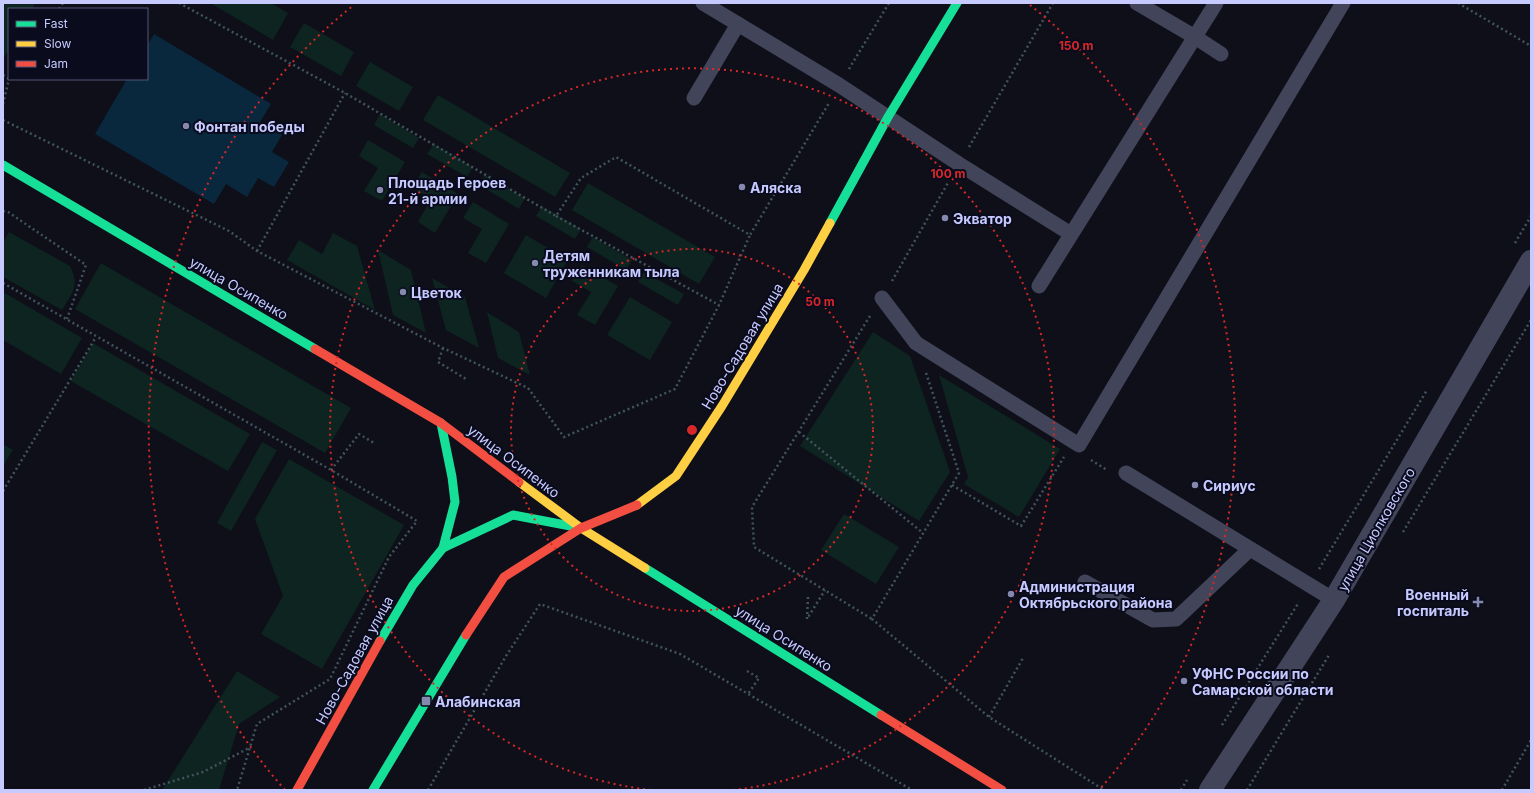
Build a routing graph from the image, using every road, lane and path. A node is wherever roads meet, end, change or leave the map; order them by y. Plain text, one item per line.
1 (179, 3) edge
2 (703, 3) edge
3 (889, 3) edge
4 (957, 3) edge
5 (1137, 3) edge
6 (1216, 3) edge
7 (1343, 3) edge
8 (1458, 3) edge
9 (738, 24) junction
10 (1195, 37) junction
11 (1531, 46) edge
12 (1221, 54) dead end
13 (9, 80) edge
14 (840, 85) junction
15 (345, 93) junction
16 (694, 98) dead end
17 (3, 104) edge
18 (888, 117) junction
19 (3, 120) edge
20 (3, 165) edge
21 (3, 211) edge
22 (556, 216) junction
23 (1531, 216) edge
24 (1071, 234) junction
25 (750, 235) junction
26 (1515, 244) dead end
27 (257, 251) junction
28 (1531, 261) edge
29 (3, 283) edge
30 (1040, 286) dead end
31 (882, 298) joint
32 (719, 305) junction
33 (66, 319) junction
34 (96, 337) junction
35 (916, 343) junction
36 (443, 348) junction
37 (466, 379) dead end
38 (1429, 386) dead end
39 (441, 423) junction
40 (799, 432) junction
41 (1073, 442) junction
42 (374, 443) dead end
43 (331, 470) junction
44 (1126, 473) dead end
45 (952, 485) junction
46 (3, 491) edge
47 (581, 528) junction
48 (923, 533) junction
49 (442, 548) junction
50 (1250, 550) junction
51 (1085, 582) dead end
52 (1310, 585) junction
53 (825, 590) junction
54 (808, 597) dead end
55 (1334, 600) junction
56 (872, 619) junction
57 (1023, 658) dead end
58 (747, 671) dead end
59 (748, 694) junction
60 (989, 717) junction
61 (1218, 731) dead end
62 (1531, 740) edge
63 (249, 747) junction
64 (1190, 777) dead end
65 (144, 790) edge
66 (237, 790) edge
67 (297, 790) edge
68 (373, 790) edge
69 (428, 790) edge
70 (912, 790) edge
71 (1002, 790) edge
72 (1104, 790) edge
73 (1181, 790) edge
74 (1210, 790) edge
75 (1502, 790) edge

1 - 15 path
2 - 9 lane
3 - 14 path
4 - 18 main road, Ново-Садовая улица
5 - 10 lane
6 - 10 lane
7 - 41 lane
8 - 11 path
9 - 14 lane
9 - 16 lane
10 - 12 lane
10 - 24 lane
13 - 17 path
14 - 18 lane
14 - 25 path
15 - 22 path
15 - 27 path
18 - 24 lane
18 - 47 main road, Ново-Садовая улица
19 - 27 path
20 - 39 main road, улица Осипенко
21 - 33 path
22 - 25 path
22 - 32 path
23 - 26 path
24 - 30 lane
25 - 32 path
27 - 36 path
28 - 55 street, улица Циолковского
29 - 33 path
31 - 35 lane
31 - 40 path
32 - 36 path
33 - 34 path
34 - 43 path
34 - 46 path
35 - 41 lane
35 - 45 path
36 - 37 path
38 - 52 path
39 - 47 main road, улица Осипенко
39 - 49 main road
40 - 48 path
40 - 53 path
41 - 45 path
42 - 43 path
43 - 63 path
44 - 50 lane
45 - 48 path
47 - 49 main road
47 - 68 main road, Ново-Садовая улица
47 - 71 main road, улица Осипенко
48 - 56 path
49 - 67 main road, Ново-Садовая улица
50 - 51 lane
50 - 52 lane
52 - 55 lane
52 - 61 path
53 - 54 path
53 - 56 path
55 - 74 street, улица Циолковского
56 - 60 path
57 - 60 path
58 - 59 path
59 - 69 path
59 - 70 path
60 - 72 path
62 - 75 path
63 - 65 path
63 - 66 path
64 - 73 path

